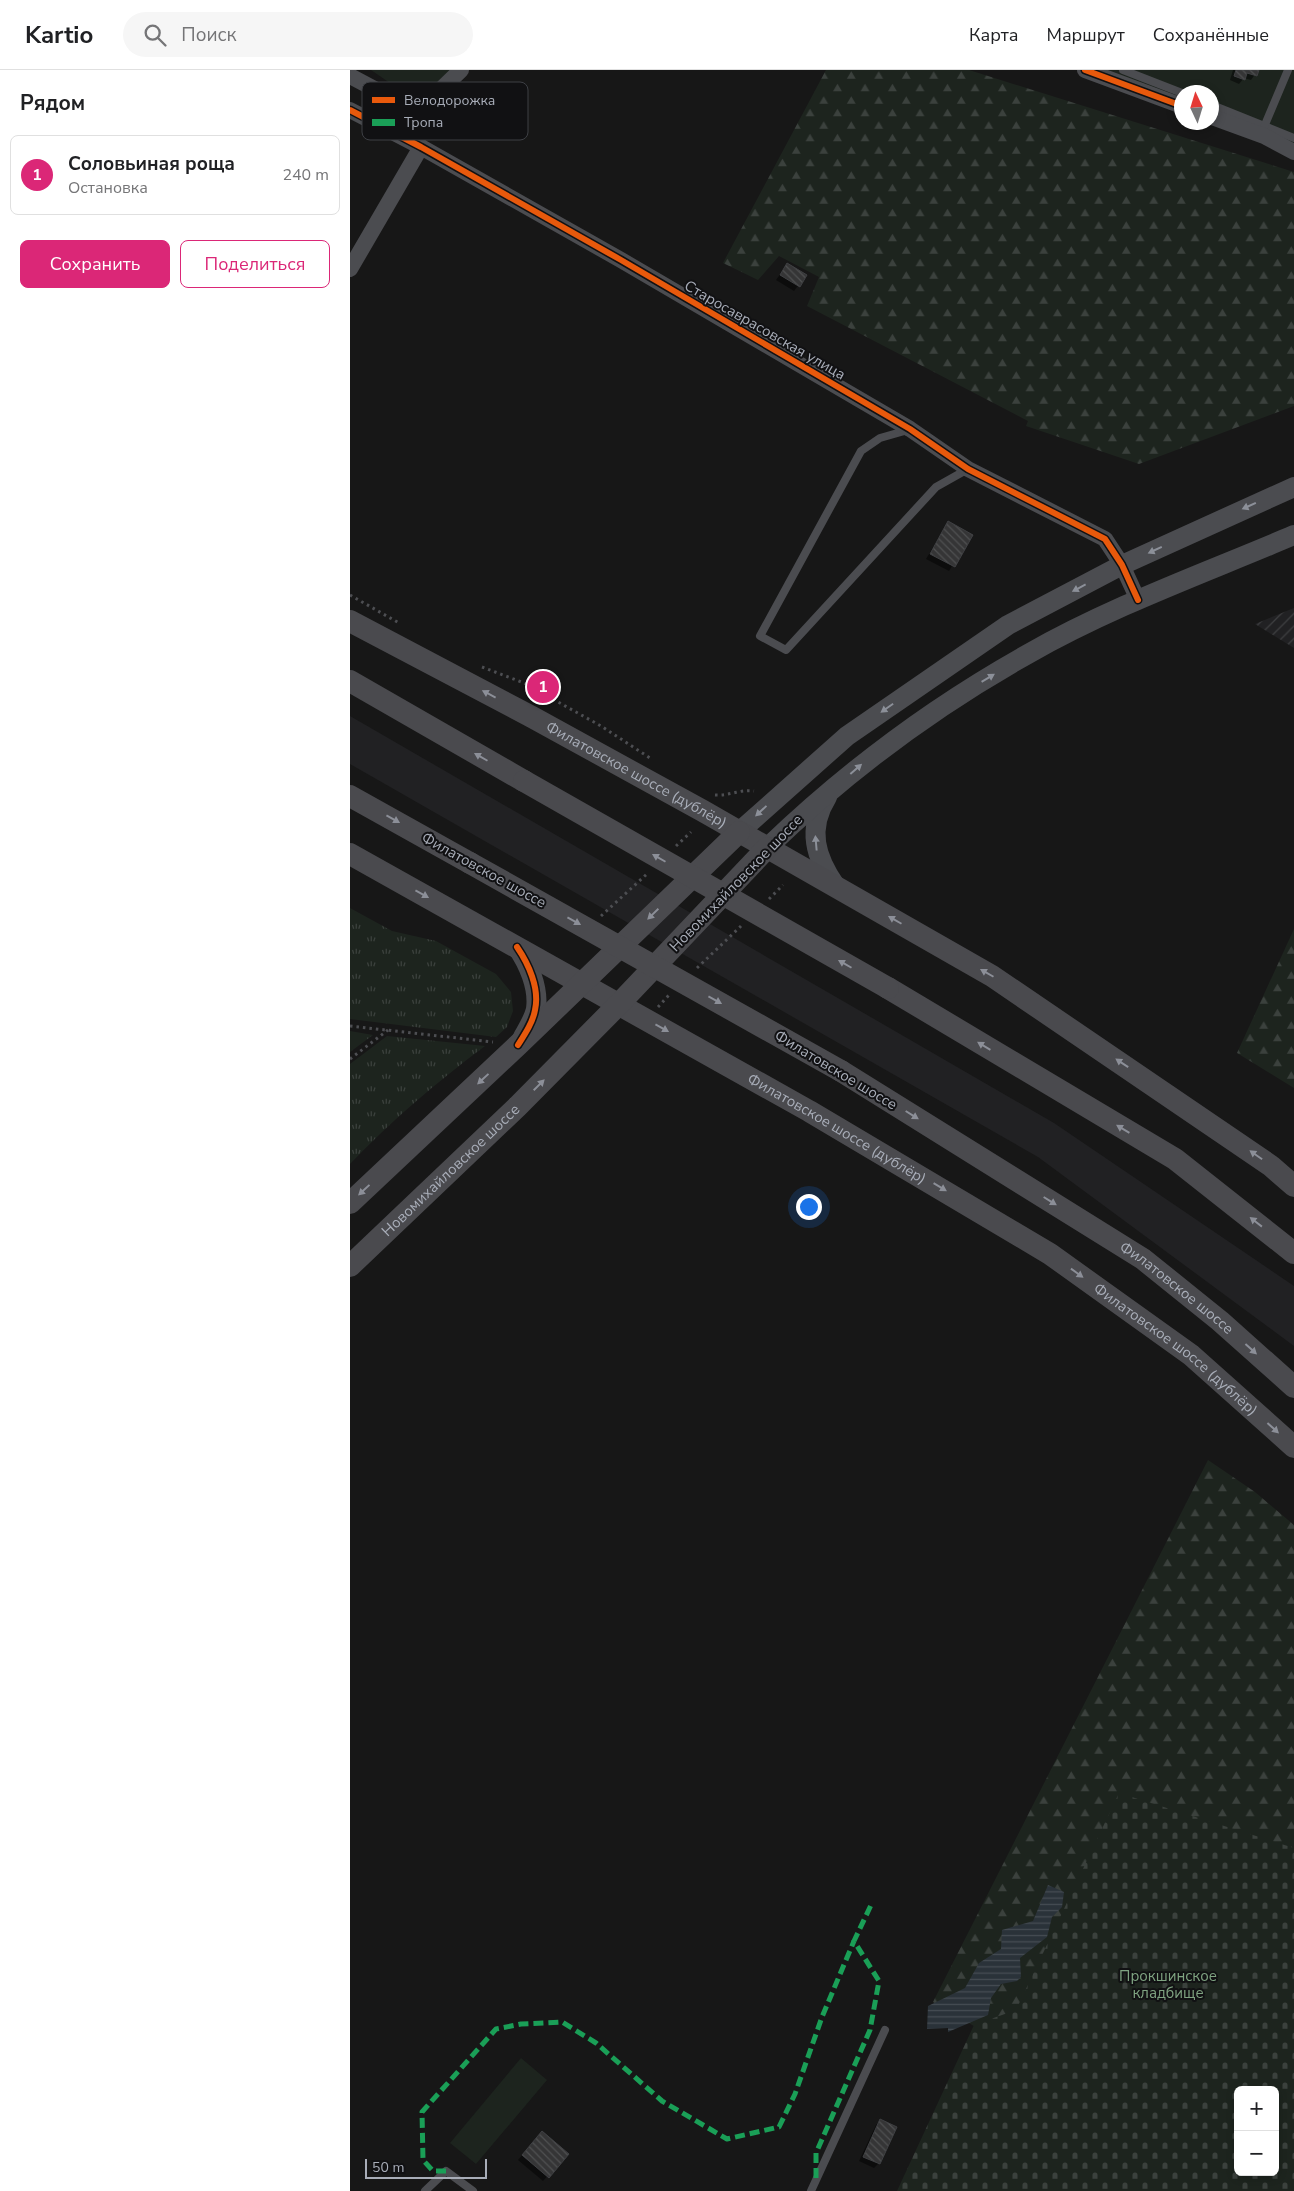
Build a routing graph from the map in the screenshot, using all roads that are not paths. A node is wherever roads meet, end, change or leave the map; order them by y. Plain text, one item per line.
1 (461, 70) edge
2 (1085, 70) edge
3 (1123, 70) edge
4 (1288, 70) edge
5 (350, 76) edge
6 (362, 82) edge
7 (449, 82) edge
8 (1174, 90) edge
9 (1174, 103) edge
10 (1219, 108) edge
11 (350, 110) edge
12 (362, 116) edge
13 (1219, 120) edge
14 (1264, 126) junction
15 (1294, 138) edge
16 (407, 140) edge
17 (420, 147) junction
18 (1294, 152) edge
19 (350, 269) edge
20 (910, 429) junction
21 (968, 469) junction
22 (1294, 487) edge
23 (1294, 535) edge
24 (1122, 565) junction
25 (1138, 600) junction
26 (350, 620) edge
27 (350, 681) edge
28 (830, 792) junction
29 (350, 796) edge
30 (739, 832) junction
31 (767, 848) junction
32 (350, 854) edge
33 (836, 887) junction
34 (517, 946) junction
35 (582, 983) junction
36 (620, 1004) junction
37 (518, 1045) junction
38 (1294, 1186) edge
39 (350, 1203) edge
40 (1294, 1253) edge
41 (350, 1266) edge
42 (1294, 1387) edge
43 (1294, 1447) edge
44 (885, 2030) dead end
45 (424, 2191) edge
46 (473, 2191) edge
47 (811, 2191) edge

1 - 7 street
2 - 9 street
3 - 8 lane
4 - 14 lane
5 - 6 street
10 - 14 lane
11 - 12 street, Старосаврасовская улица
13 - 18 street
14 - 15 lane
16 - 17 street, Старосаврасовская улица
17 - 19 street
17 - 20 street, Старосаврасовская улица
20 - 21 street, Старосаврасовская улица
20 - 21 lane
21 - 24 street, Старосаврасовская улица
22 -> 24 street, Новомихайловское шоссе
23 - 25 street, Новомихайловское шоссе
24 - 25 street, Старосаврасовская улица
24 -> 30 street, Новомихайловское шоссе
28 -> 25 street, Новомихайловское шоссе
30 -> 26 main road, Филатовское шоссе (дублёр)
40 -> 27 main road, bridge
28 - 31 street, Новомихайловское шоссе
33 -> 28 street
29 -> 42 main road, Филатовское шоссе, bridge
30 - 31 main road, Филатовское шоссе (дублёр)
30 -> 35 main road, Новомихайловское шоссе
31 - 33 main road, Филатовское шоссе (дублёр)
31 - 36 main road, Новомихайловское шоссе
32 -> 34 main road, Филатовское шоссе (дублёр)
38 -> 33 main road, Филатовское шоссе (дублёр)
34 - 35 main road, Филатовское шоссе (дублёр)
34 - 37 street
35 - 36 main road, Филатовское шоссе (дублёр)
35 - 37 main road, Новомихайловское шоссе
41 -> 36 main road, Новомихайловское шоссе
36 -> 43 main road, Филатовское шоссе (дублёр)
37 -> 39 main road, Новомихайловское шоссе
44 - 47 lane
45 - 46 lane

